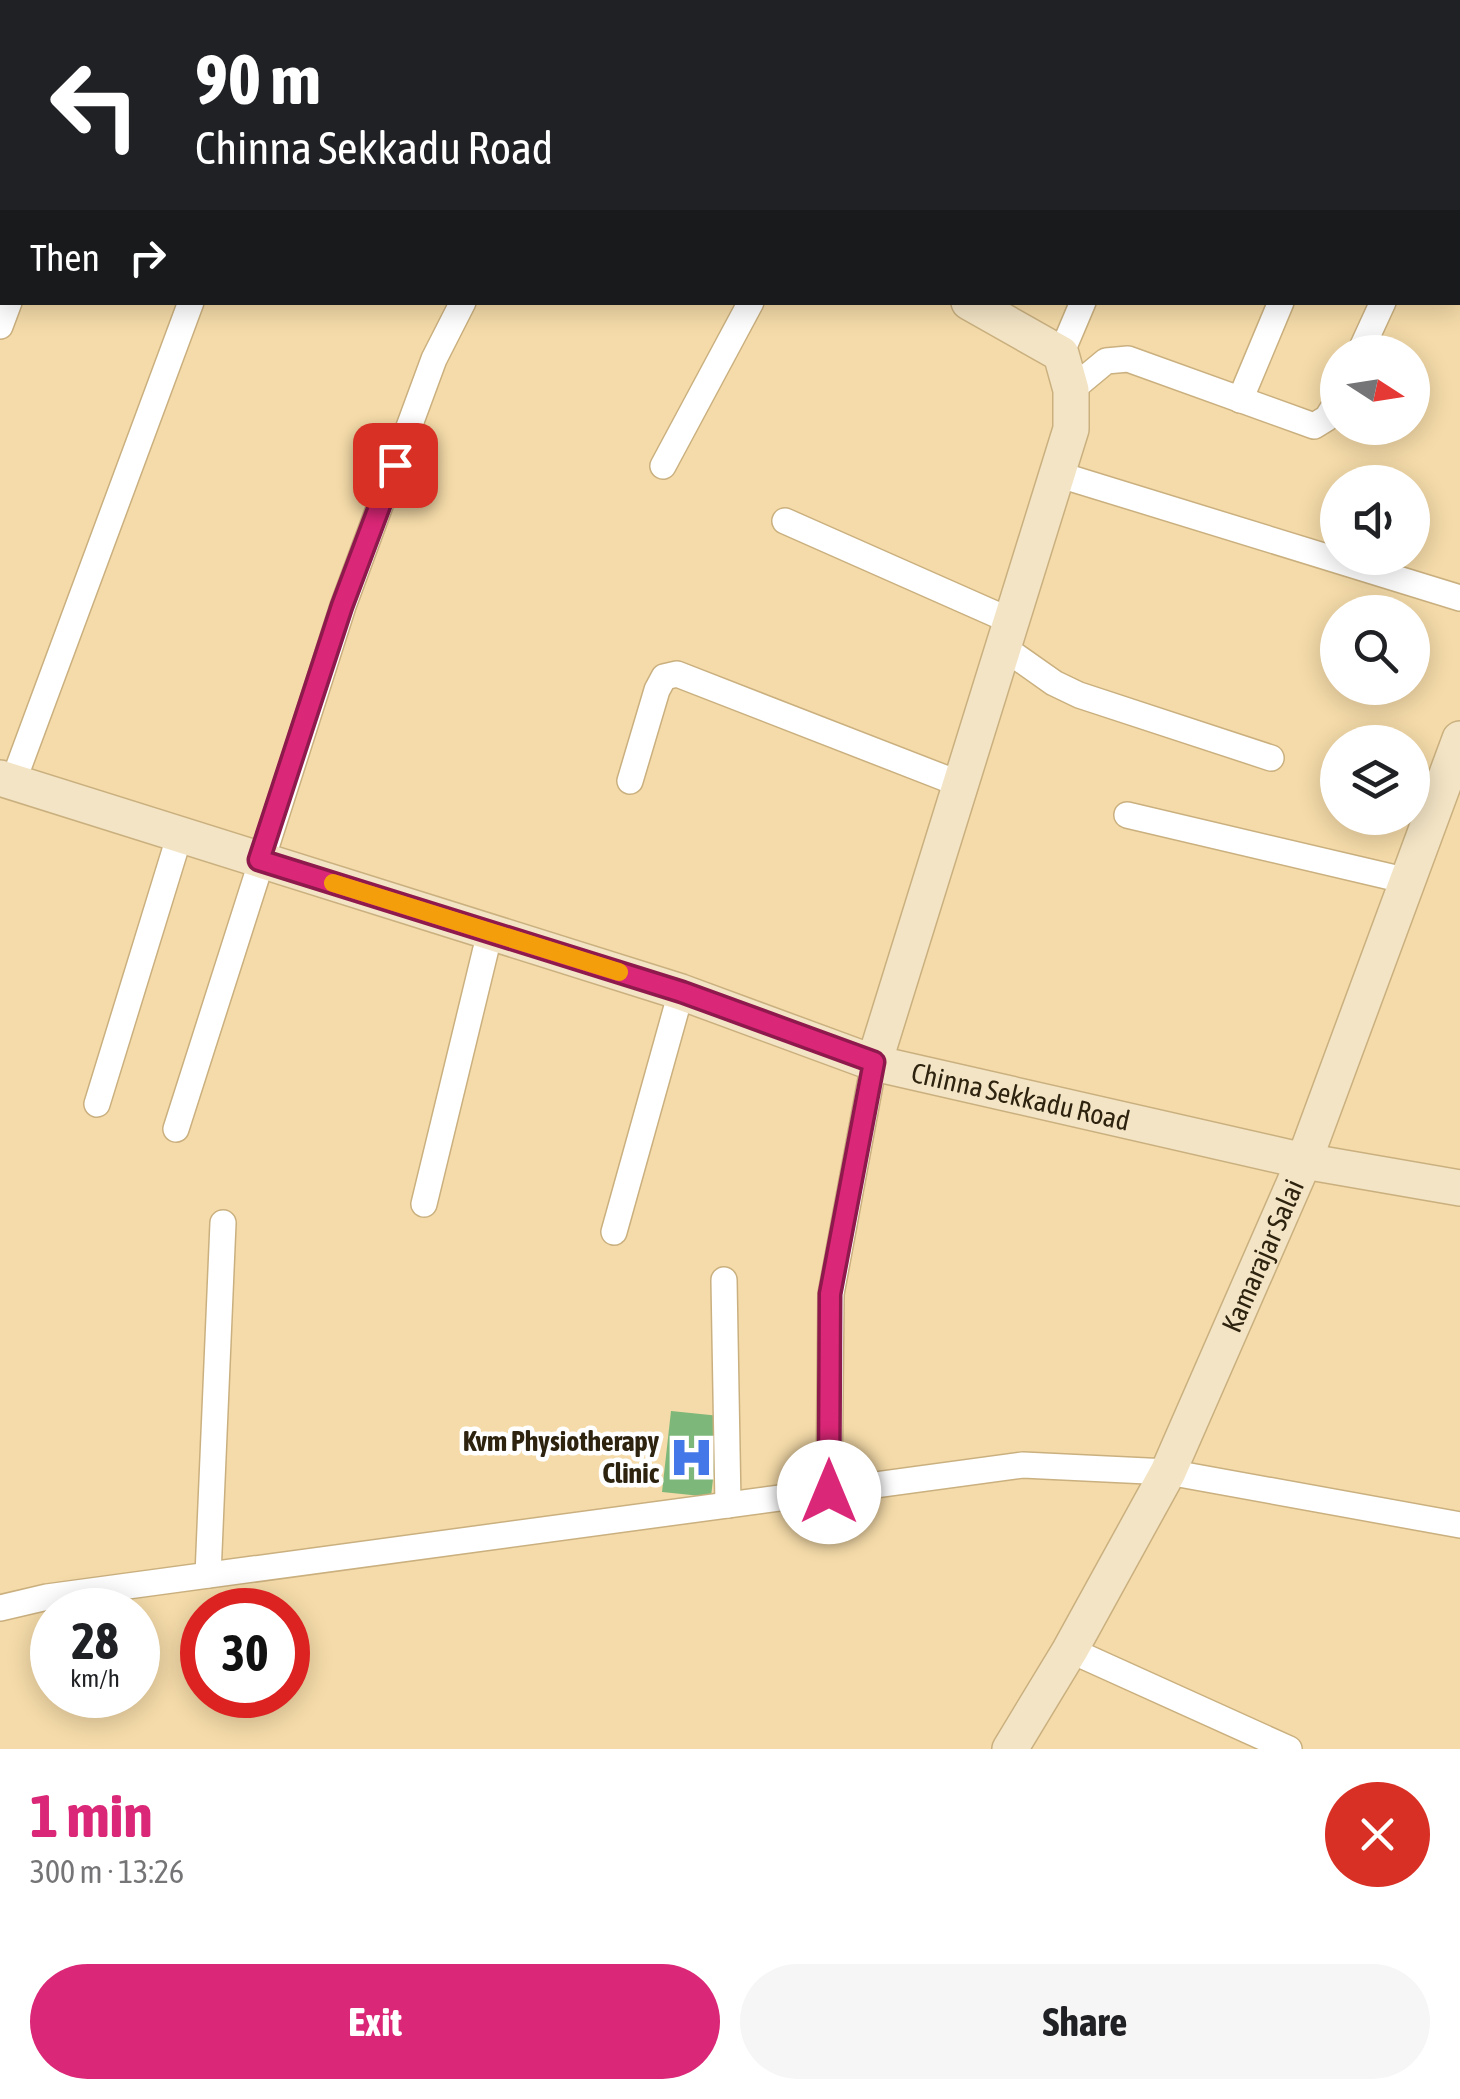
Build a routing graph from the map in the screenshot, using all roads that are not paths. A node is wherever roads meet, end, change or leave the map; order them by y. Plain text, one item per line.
1 (190, 305) edge
2 (461, 305) edge
3 (749, 305) edge
4 (974, 305) edge
5 (1082, 305) edge
6 (1281, 305) edge
7 (1383, 305) edge
8 (1368, 335) edge
9 (1061, 354) junction
10 (1071, 390) junction
11 (1240, 400) junction
12 (1320, 422) edge
13 (663, 466) dead end
14 (1057, 474) junction
15 (785, 521) dead end
16 (1460, 598) edge
17 (1007, 634) junction
18 (1460, 739) edge
19 (1271, 758) dead end
20 (6, 780) edge
21 (630, 781) dead end
22 (960, 784) junction
23 (1127, 815) dead end
24 (180, 834) junction
25 (259, 860) junction
26 (1408, 881) junction
27 (490, 932) junction
28 (682, 992) junction
29 (874, 1062) junction
30 (97, 1104) dead end
31 (176, 1130) dead end
32 (1304, 1161) junction
33 (1460, 1188) edge
34 (424, 1204) dead end
35 (223, 1223) dead end
36 (614, 1232) dead end
37 (724, 1280) dead end
38 (1168, 1472) junction
39 (829, 1492) junction
40 (728, 1504) junction
41 (1460, 1525) edge
42 (208, 1575) junction
43 (0, 1608) edge
44 (1070, 1650) junction
45 (1010, 1749) edge
46 (1288, 1749) edge

1 - 20 street
2 - 25 street
3 - 13 street
4 - 9 street
5 - 9 street
6 - 11 street
7 - 8 street
9 - 10 street
10 - 11 street
10 - 14 street
11 - 12 street
14 - 16 street
14 - 17 street
15 - 17 street
17 - 19 street
17 - 22 street
18 - 26 street, Kamarajar Salai
20 - 24 street, Chinna Sekkadu Road
21 - 22 street
22 - 29 street
23 - 26 street
24 - 25 street, Chinna Sekkadu Road
24 - 30 street
25 - 27 street, Chinna Sekkadu Road
25 - 31 street
26 - 32 street, Kamarajar Salai
27 - 28 street, Chinna Sekkadu Road
27 - 34 street
28 - 29 street, Chinna Sekkadu Road
28 - 36 street
29 - 32 street, Chinna Sekkadu Road
29 - 39 street
32 - 33 street, Chinna Sekkadu Road
32 - 38 street, Kamarajar Salai
35 - 42 street
37 - 40 street
38 - 39 street
38 - 41 street
38 - 44 street, Kamarajar Salai
39 - 40 street
40 - 42 street
42 - 43 street
44 - 45 street, Kamarajar Salai
44 - 46 street

